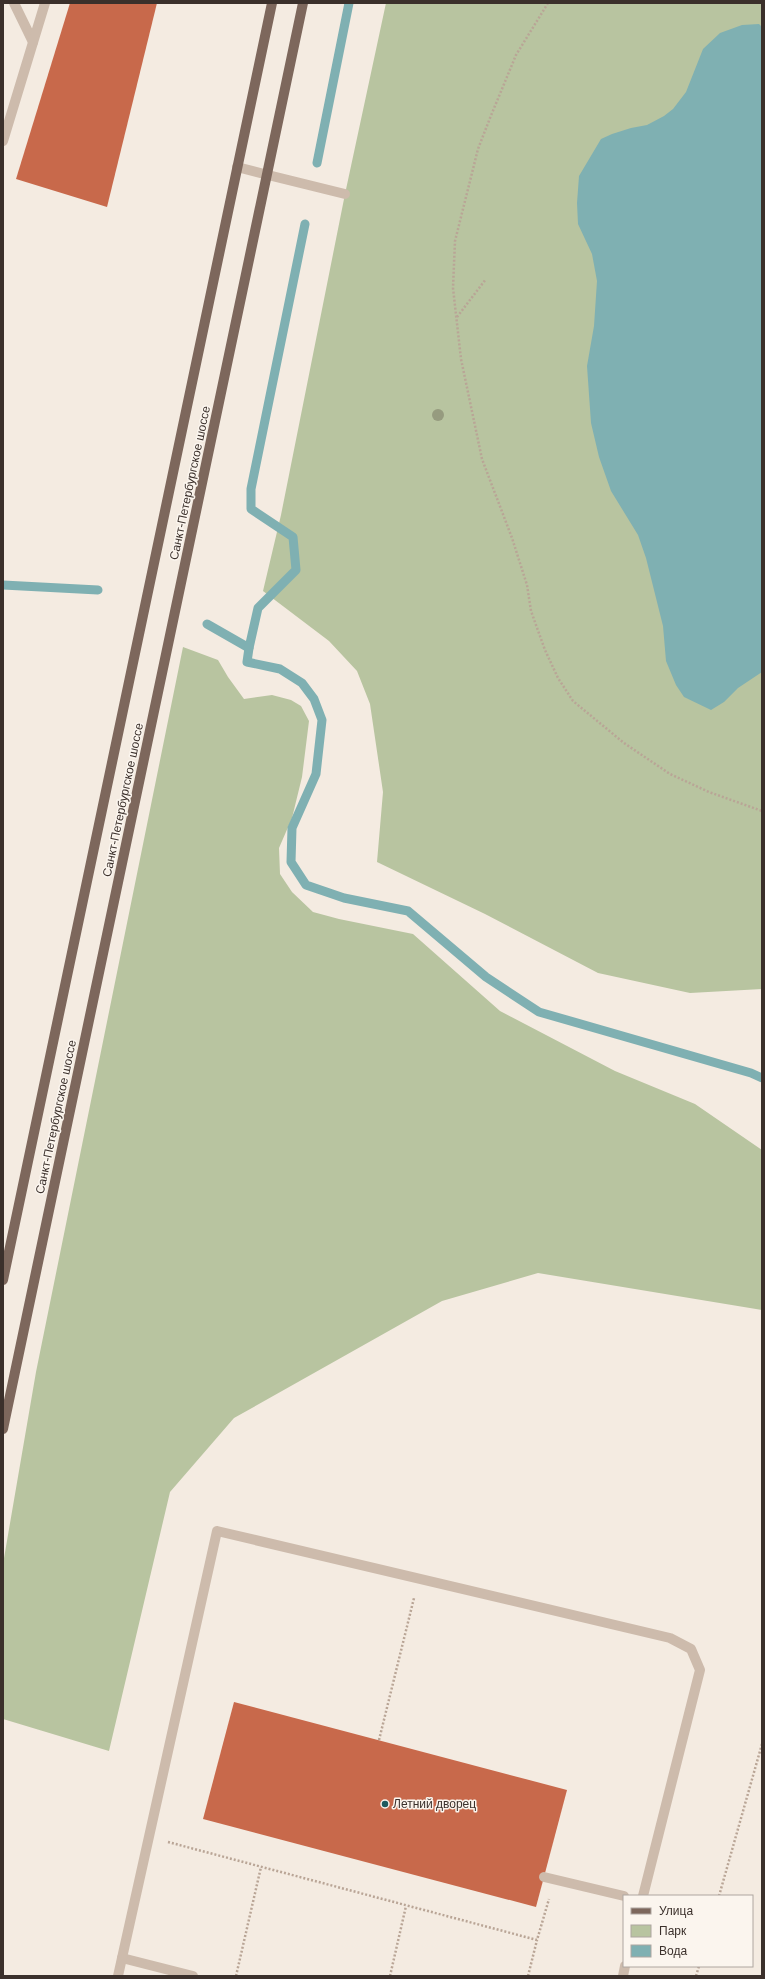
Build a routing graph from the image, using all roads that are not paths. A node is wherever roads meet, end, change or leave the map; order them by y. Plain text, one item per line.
1 (14, 3) edge
2 (45, 3) edge
3 (272, 3) edge
4 (303, 3) edge
5 (33, 42) junction
6 (3, 141) edge
7 (237, 167) junction
8 (268, 175) junction
9 (345, 194) dead end
10 (3, 1280) edge
11 (3, 1429) edge
12 (549, 1878) road end
13 (643, 1895) edge
14 (623, 1896) edge
15 (122, 1958) junction
16 (118, 1976) edge
17 (193, 1976) edge

1 - 5 street
2 - 5 street
3 - 7 main road, Санкт-Петербургское шоссе
4 - 8 main road, Санкт-Петербургское шоссе
5 - 6 street
7 - 8 street
7 - 10 main road, Санкт-Петербургское шоссе
8 - 9 street
8 - 11 main road, Санкт-Петербургское шоссе
12 - 14 street
13 - 15 street
15 - 16 street
15 - 17 street

